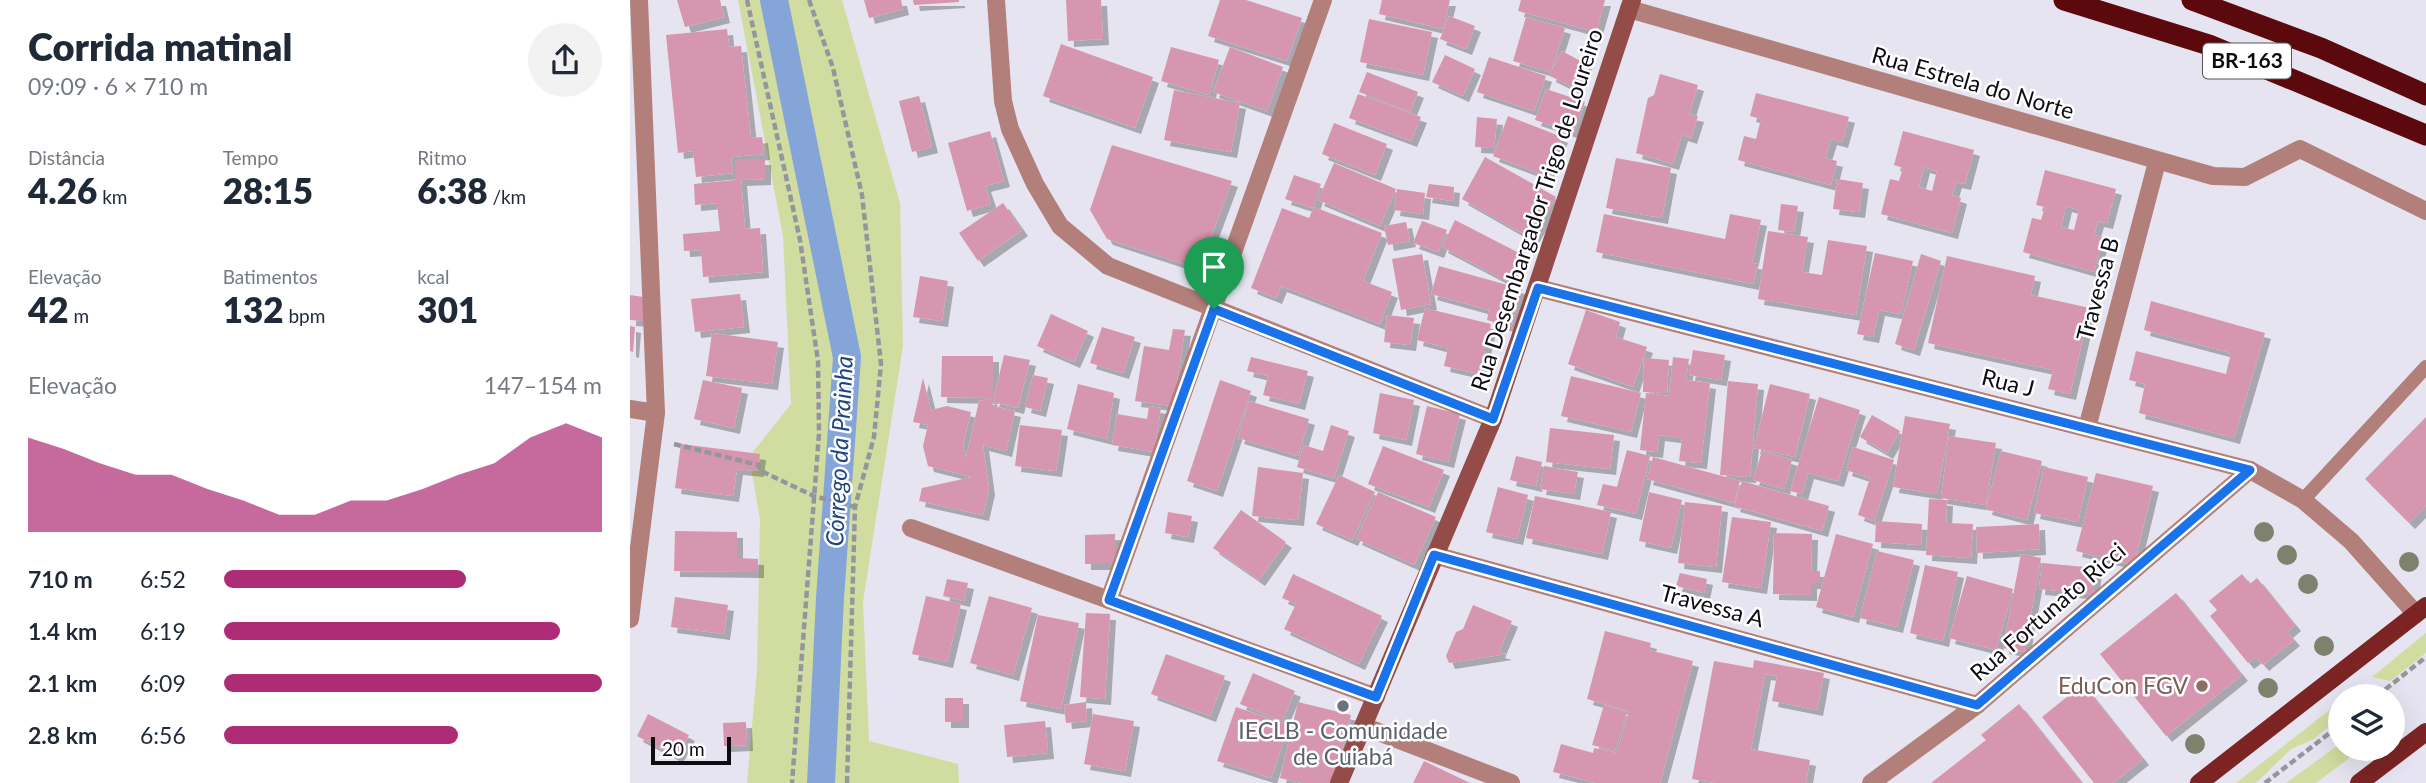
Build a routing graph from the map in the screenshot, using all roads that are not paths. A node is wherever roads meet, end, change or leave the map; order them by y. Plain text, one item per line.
1 (639, 0) edge
2 (996, 0) edge
3 (1323, 0) edge
4 (2064, 0) edge
5 (2192, 0) edge
6 (1631, 5) edge
7 (2426, 95) edge
8 (2426, 135) edge
9 (2157, 162) junction
10 (2426, 211) edge
11 (1538, 288) junction
12 (1214, 309) junction
13 (2426, 367) edge
14 (630, 410) edge
15 (656, 413) junction
16 (1493, 419) junction
17 (2087, 428) junction
18 (2250, 470) junction
19 (2303, 499) junction
20 (911, 528) dead end
21 (1434, 555) junction
22 (1109, 600) junction
23 (2421, 610) edge
24 (630, 619) edge
25 (1376, 697) junction
26 (1977, 705) junction
27 (1363, 726) junction
28 (2426, 732) edge
29 (1339, 783) edge
30 (1511, 783) edge
31 (1871, 783) edge
32 (2199, 783) edge
33 (2359, 783) edge

1 - 15 street
2 - 12 street
3 - 12 street
4 - 8 highway, BR-163
5 - 7 highway, BR-163
6 - 9 street, Rua Estrela do Norte
6 - 11 street, Rua Desembargador Trigo de Loureiro
9 - 10 street, Rua Estrela do Norte
9 - 17 street, Travessa B
11 - 16 street, Rua Desembargador Trigo de Loureiro
11 - 17 street, Rua J
12 - 16 street
12 - 22 street
13 - 19 lane
14 - 15 street
15 - 24 street
16 - 21 street, Rua Desembargador Trigo de Loureiro
17 - 18 street, Rua J
18 - 19 street, Rua J
18 - 26 street, Rua Fortunato Ricci
19 - 23 street, Rua J
20 - 22 street
21 - 25 street, Rua Desembargador Trigo de Loureiro
21 - 26 street, Travessa A
22 - 25 street
23 - 32 main road
25 - 27 street, Rua Desembargador Trigo de Loureiro
26 - 31 street, Rua Fortunato Ricci
27 - 29 street, Rua Desembargador Trigo de Loureiro
27 - 30 street
28 - 33 main road

